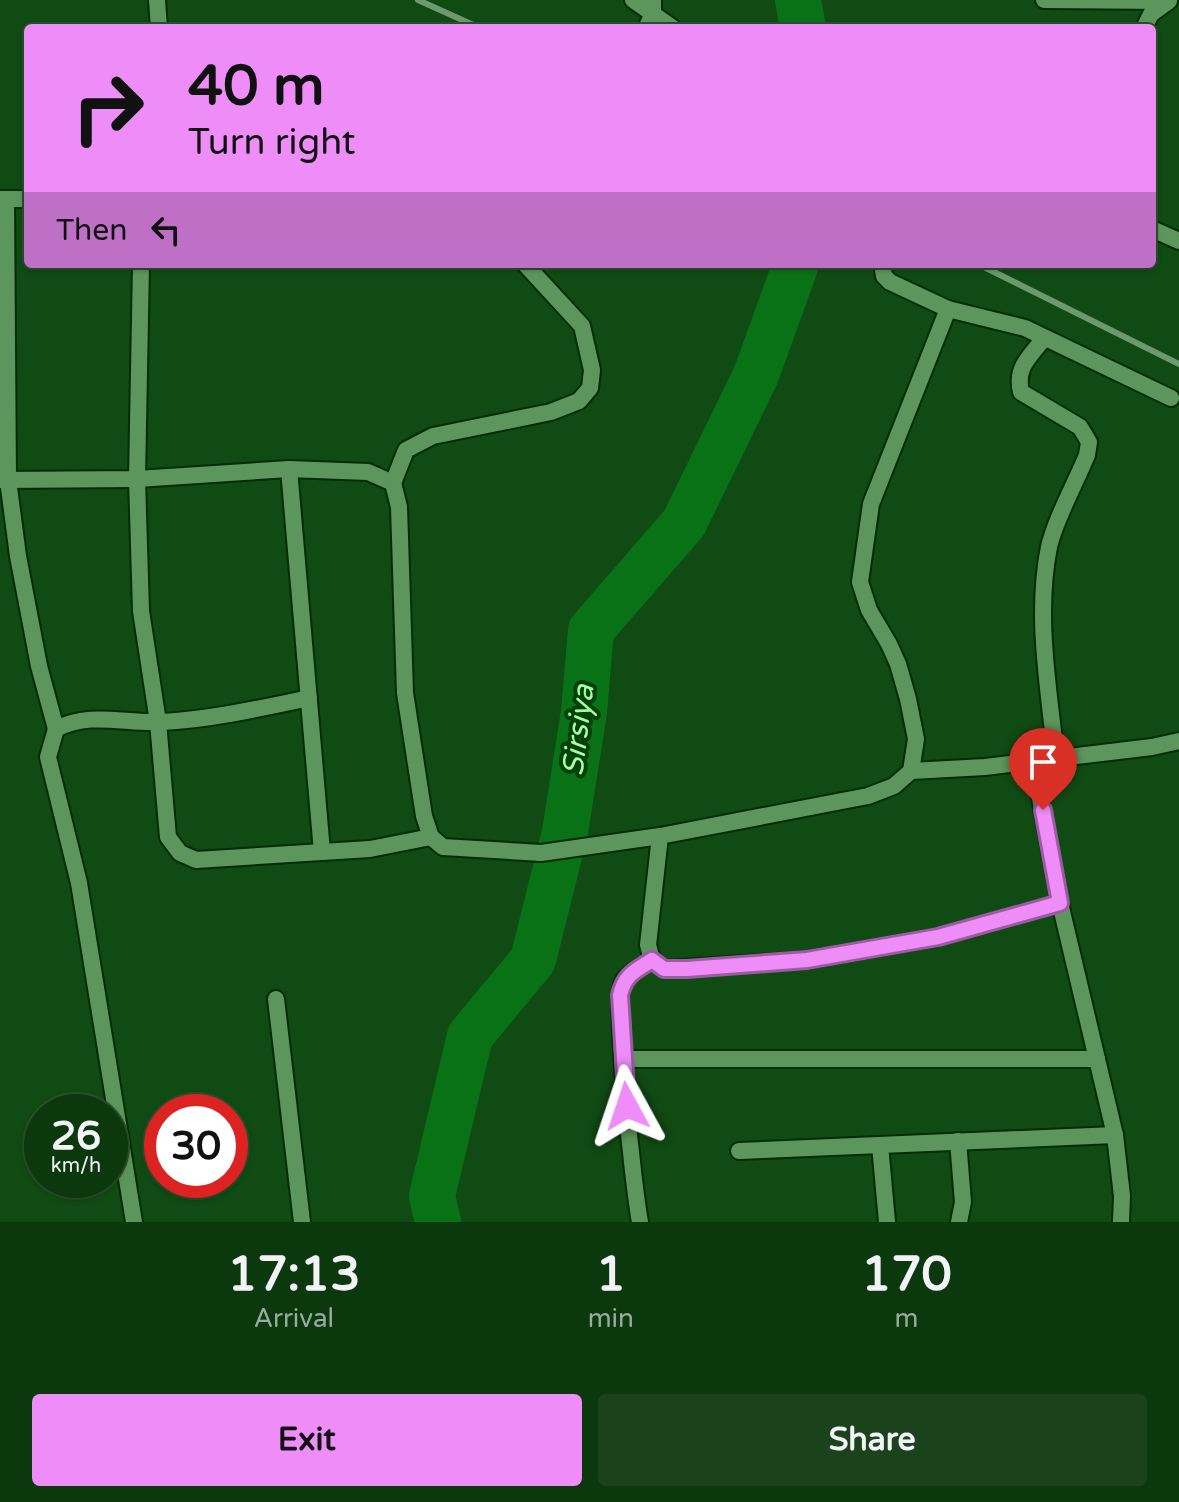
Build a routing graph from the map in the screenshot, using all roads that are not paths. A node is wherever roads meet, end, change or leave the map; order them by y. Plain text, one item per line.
1 (157, 0) edge
2 (633, 0) edge
3 (1044, 0) edge
4 (1139, 0) edge
5 (1170, 0) edge
6 (651, 14) edge
7 (159, 24) edge
8 (1146, 24) edge
9 (3, 199) edge
10 (24, 199) edge
11 (1156, 231) edge
12 (1179, 241) edge
13 (141, 268) edge
14 (529, 268) edge
15 (883, 268) edge
16 (948, 309) junction
17 (1044, 338) junction
18 (1171, 398) dead end
19 (289, 469) junction
20 (137, 479) junction
21 (4, 480) edge
22 (393, 483) junction
23 (309, 698) junction
24 (158, 722) junction
25 (56, 729) junction
26 (1179, 741) edge
27 (1056, 758) junction
28 (1033, 761) junction
29 (911, 771) junction
30 (660, 836) junction
31 (431, 837) junction
32 (322, 852) junction
33 (1060, 903) junction
34 (652, 960) junction
35 (276, 999) dead end
36 (623, 1059) junction
37 (1097, 1059) junction
38 (1115, 1135) junction
39 (958, 1141) junction
40 (880, 1145) junction
41 (739, 1151) dead end
42 (134, 1222) edge
43 (302, 1222) edge
44 (640, 1222) edge
45 (887, 1222) edge
46 (959, 1222) edge
47 (1121, 1222) edge

1 - 7 street
2 - 6 street
3 - 4 street
4 - 5 street
5 - 8 street
9 - 10 street
9 - 21 street
11 - 12 street
13 - 20 street
14 - 22 street
15 - 16 street
16 - 17 street
16 - 29 street
17 - 18 street
17 - 27 street
19 - 20 street
19 - 22 street
19 - 23 street
20 - 21 street
20 - 24 street
21 - 25 street
22 - 31 street
23 - 24 street
23 - 32 street
24 - 25 street
24 - 32 street
25 - 42 street
26 - 27 street
27 - 28 street
28 - 29 street
28 - 33 street
29 - 30 street
30 - 31 street
30 - 34 street
31 - 32 street
33 - 34 street
33 - 37 street
34 - 36 street
35 - 43 street
36 - 37 street
36 - 44 street
37 - 38 street
38 - 39 street
38 - 47 street
39 - 40 street
39 - 46 street
40 - 41 street
40 - 45 street

